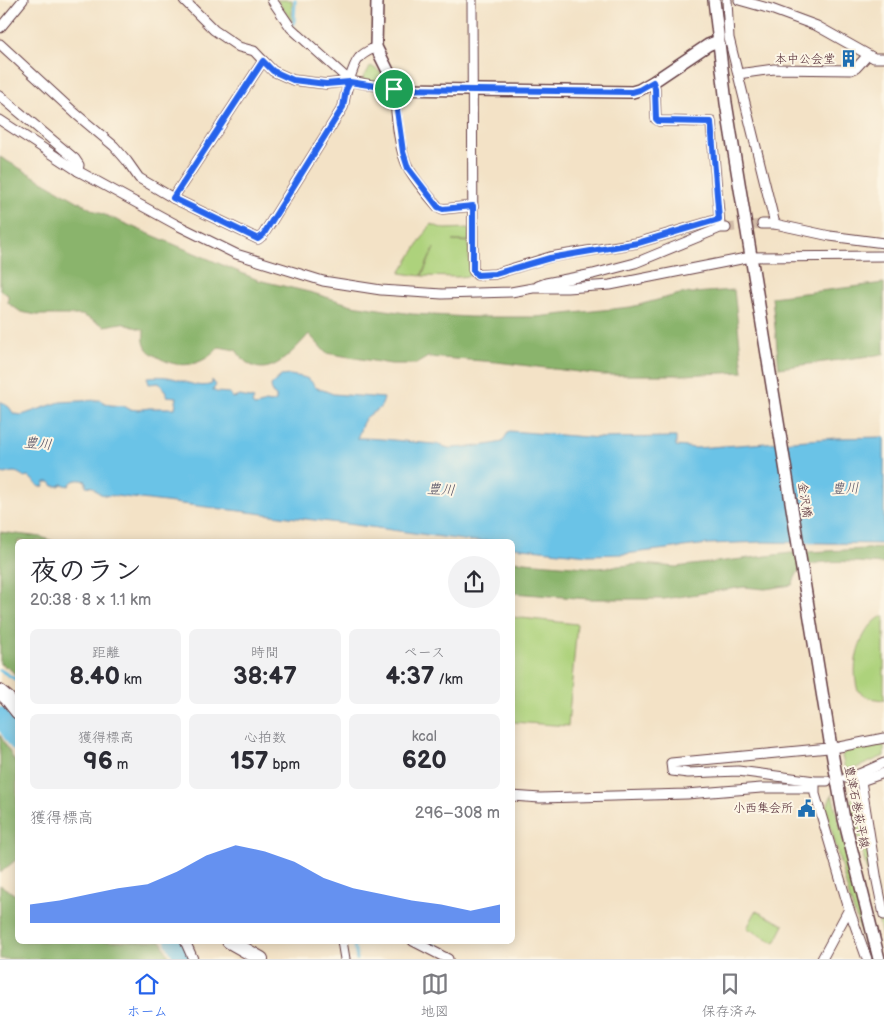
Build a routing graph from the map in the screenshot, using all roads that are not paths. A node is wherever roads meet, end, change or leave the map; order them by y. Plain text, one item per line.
1 (23, 0) edge
2 (184, 0) edge
3 (272, 0) edge
4 (377, 0) edge
5 (472, 0) edge
6 (714, 0) edge
7 (727, 0) edge
8 (740, 0) edge
9 (0, 28) edge
10 (718, 41) junction
11 (0, 44) edge
12 (376, 47) junction
13 (868, 55) junction
14 (884, 58) edge
15 (263, 61) junction
16 (738, 74) junction
17 (350, 82) junction
18 (653, 82) junction
19 (394, 89) junction
20 (473, 90) junction
21 (0, 96) edge
22 (0, 120) edge
23 (78, 171) junction
24 (173, 198) junction
25 (473, 206) junction
26 (762, 224) tunnel mouth
27 (775, 224) junction
28 (722, 225) junction
29 (884, 243) edge
30 (884, 256) edge
31 (751, 257) junction
32 (533, 288) junction
33 (0, 692) edge
34 (15, 708) edge
35 (884, 738) edge
36 (831, 747) junction
37 (884, 763) edge
38 (884, 774) edge
39 (860, 777) junction
40 (846, 778) dead end
41 (827, 781) dead end
42 (815, 785) junction
43 (515, 796) edge
44 (880, 881) edge
45 (849, 909) junction
46 (884, 915) edge
47 (186, 944) edge
48 (234, 944) edge
49 (342, 944) edge
50 (419, 944) edge
51 (193, 959) edge
52 (261, 959) edge
53 (345, 959) edge
54 (448, 959) edge
55 (822, 959) edge
56 (867, 959) edge
57 (879, 959) edge

1 - 9 street
2 - 15 street
3 - 17 street
4 - 12 main road
5 - 20 street
6 - 10 main road, 金沢橋
7 - 16 street
8 - 13 street
10 - 18 main road
10 - 31 main road, 金沢橋
11 - 24 street
12 - 17 street
12 - 19 main road
13 - 14 street
13 - 16 street
15 - 17 street
15 - 24 street
16 - 27 street
17 - 19 street
17 - 24 street
18 - 20 main road
18 - 28 street
19 - 20 main road
19 - 25 street
20 - 25 street
21 - 23 street
22 - 23 street
23 - 32 street
25 - 28 street
26 - 27 street
27 - 29 street
28 - 32 street
30 - 31 street
31 - 32 street
31 - 36 main road, 金沢橋
33 - 34 main road
35 - 36 street
36 - 42 street
36 - 57 main road, 豊津石巻萩平線
37 - 39 street
38 - 39 street
39 - 40 street
39 - 44 street
41 - 42 street
42 - 43 street
42 - 45 street
44 - 46 street
45 - 55 street
45 - 56 street
47 - 51 street
48 - 52 main road
49 - 53 street
50 - 54 street

